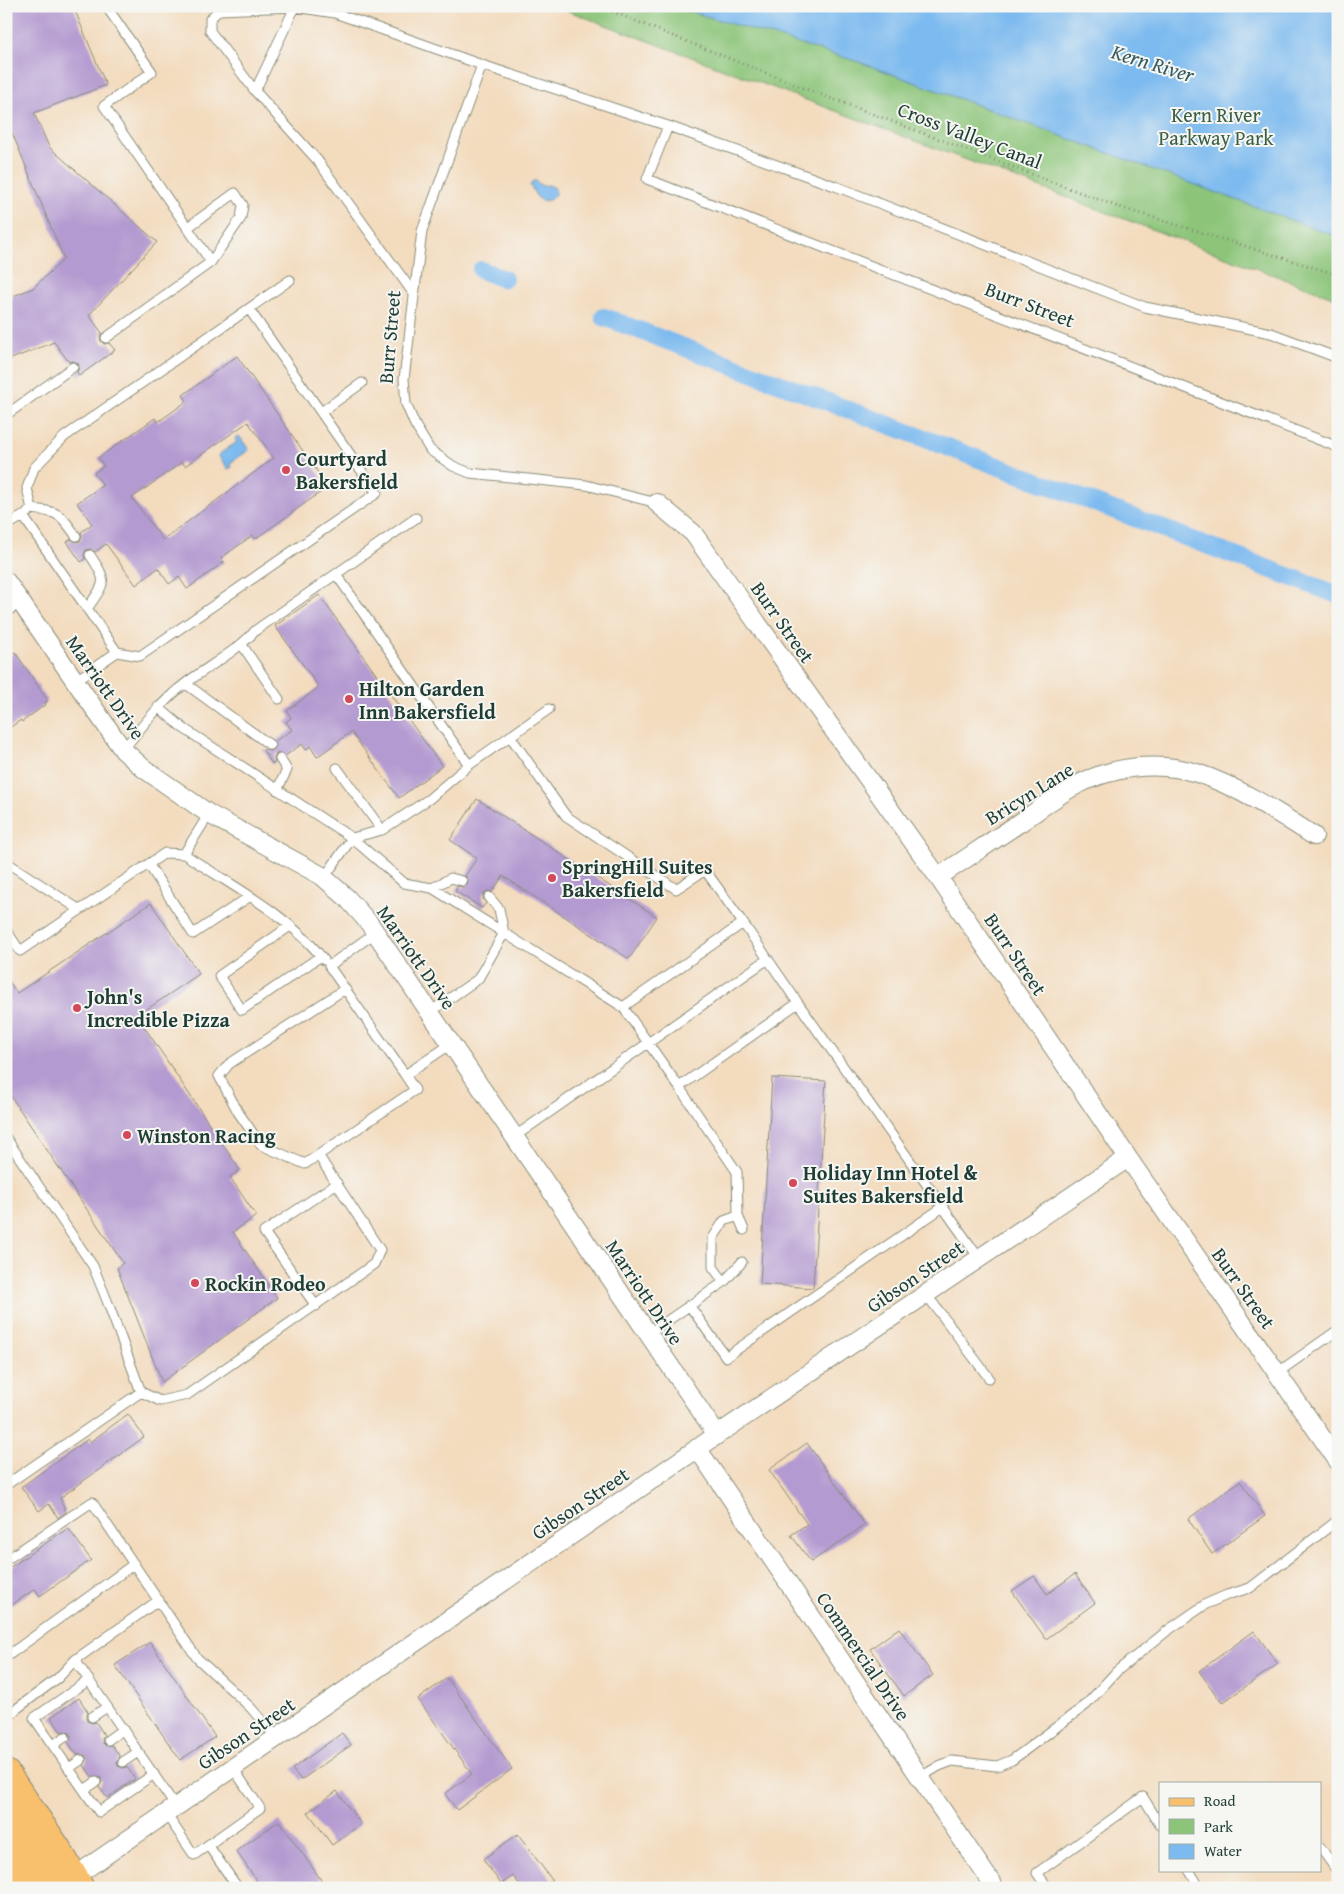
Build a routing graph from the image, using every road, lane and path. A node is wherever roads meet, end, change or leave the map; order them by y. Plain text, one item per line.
1 (106, 6) edge
2 (598, 6) edge
3 (295, 7) edge
4 (482, 65) junction
5 (255, 91) junction
6 (668, 126) junction
7 (187, 228) junction
8 (211, 262) junction
9 (1338, 275) edge
10 (290, 280) dead end
11 (414, 294) junction
12 (249, 309) junction
13 (106, 338) dead end
14 (1338, 358) edge
15 (73, 367) dead end
16 (362, 383) dead end
17 (321, 412) junction
18 (6, 415) edge
19 (1338, 447) edge
20 (657, 503) joint
21 (32, 509) junction
22 (23, 516) junction
23 (416, 518) dead end
24 (6, 526) edge
25 (76, 536) dead end
26 (90, 555) dead end
27 (336, 574) junction
28 (6, 581) edge
29 (14, 607) edge
30 (87, 609) junction
31 (242, 645) junction
32 (117, 652) junction
33 (75, 680) junction
34 (186, 684) junction
35 (279, 699) dead end
36 (158, 707) junction
37 (549, 709) dead end
38 (510, 736) junction
39 (270, 745) dead end
40 (123, 750) junction
41 (280, 759) dead end
42 (469, 765) junction
43 (338, 768) dead end
44 (277, 790) junction
45 (209, 814) junction
46 (382, 830) junction
47 (1314, 836) dead end
48 (352, 838) junction
49 (184, 854) junction
50 (8, 865) edge
51 (148, 865) junction
52 (938, 877) junction
53 (324, 878) junction
54 (462, 881) dead end
55 (432, 888) junction
56 (249, 897) junction
57 (489, 897) dead end
58 (80, 910) junction
59 (743, 923) junction
60 (290, 926) junction
61 (6, 930) edge
62 (376, 932) junction
63 (504, 933) junction
64 (321, 956) junction
65 (768, 960) junction
66 (329, 966) junction
67 (345, 989) junction
68 (798, 1003) junction
69 (623, 1007) junction
70 (430, 1012) junction
71 (648, 1043) junction
72 (451, 1044) junction
73 (405, 1075) junction
74 (678, 1086) junction
75 (514, 1137) junction
76 (6, 1138) edge
77 (318, 1156) junction
78 (1128, 1158) junction
79 (337, 1183) junction
80 (943, 1207) junction
81 (738, 1216) junction
82 (744, 1230) dead end
83 (979, 1258) junction
84 (742, 1262) dead end
85 (724, 1282) junction
86 (926, 1294) junction
87 (690, 1305) junction
88 (316, 1306) junction
89 (1338, 1330) edge
90 (648, 1334) junction
91 (1277, 1373) junction
92 (989, 1378) dead end
93 (141, 1392) junction
94 (717, 1435) junction
95 (698, 1448) junction
96 (1336, 1456) edge
97 (6, 1485) edge
98 (1338, 1520) edge
99 (6, 1560) edge
100 (134, 1564) junction
101 (159, 1600) junction
102 (6, 1656) edge
103 (75, 1660) junction
104 (89, 1680) junction
105 (108, 1706) junction
106 (92, 1718) dead end
107 (6, 1721) edge
108 (123, 1730) junction
109 (65, 1737) dead end
110 (277, 1738) junction
111 (108, 1740) dead end
112 (53, 1746) junction
113 (138, 1752) junction
114 (81, 1760) dead end
115 (123, 1762) dead end
116 (69, 1768) junction
117 (233, 1768) junction
118 (6, 1774) edge
119 (154, 1774) junction
120 (921, 1777) junction
121 (96, 1782) dead end
122 (84, 1790) junction
123 (171, 1810) junction
124 (6, 1815) edge
125 (1159, 1822) edge
126 (208, 1846) junction
127 (1322, 1850) edge
128 (6, 1855) edge
129 (1190, 1872) edge
130 (1338, 1872) edge
131 (71, 1884) edge
132 (29, 1888) edge
133 (238, 1888) edge
134 (995, 1888) edge
135 (1048, 1888) edge
136 (1200, 1888) edge

1 - 7 lane
2 - 9 path, Cross Valley Canal
3 - 4 lane
3 - 5 lane
3 - 5 lane
4 - 6 lane, Burr Street
4 - 11 lane, Burr Street
5 - 11 lane
6 - 14 lane, Burr Street
6 - 19 lane, Burr Street
7 - 8 lane
7 - 8 lane
8 - 13 lane
10 - 12 lane
11 - 20 lane, Burr Street
12 - 17 lane
12 - 21 lane
15 - 18 lane
16 - 17 lane
17 - 32 lane
20 - 52 street, Burr Street
21 - 22 lane
21 - 25 lane
22 - 24 lane
22 - 30 lane
23 - 27 lane
26 - 30 lane
27 - 31 lane
27 - 42 lane
28 - 29 street, Marriott Drive
29 - 33 street, Marriott Drive
30 - 32 lane
31 - 34 lane
31 - 35 lane
32 - 33 lane
33 - 40 street, Marriott Drive
34 - 36 lane
34 - 39 lane
36 - 40 lane
36 - 44 lane
37 - 38 lane
38 - 42 lane
38 - 59 lane
40 - 45 street, Marriott Drive
41 - 44 lane
42 - 46 lane
43 - 46 lane
44 - 48 lane
45 - 49 lane
45 - 53 street, Marriott Drive
46 - 48 lane
47 - 52 street, Bricyn Lane
48 - 53 lane
48 - 55 lane
49 - 51 lane
49 - 56 lane
50 - 58 lane
51 - 56 lane
51 - 58 lane
52 - 78 street, Burr Street
53 - 62 street, Marriott Drive
54 - 55 lane
55 - 63 lane
56 - 60 lane
57 - 63 lane
58 - 61 lane
59 - 65 lane
59 - 69 lane
60 - 64 lane
60 - 64 lane
62 - 66 lane
62 - 70 street, Marriott Drive
63 - 69 lane
63 - 70 lane
64 - 66 lane
65 - 68 lane
65 - 71 lane
66 - 67 lane
67 - 73 lane
67 - 77 lane
68 - 74 lane
68 - 80 lane
69 - 71 lane
70 - 72 street, Marriott Drive
71 - 74 lane
71 - 75 lane
72 - 73 lane
72 - 75 street, Marriott Drive
73 - 77 lane
74 - 81 lane
75 - 90 street, Marriott Drive
76 - 93 lane
77 - 79 lane
78 - 83 street, Gibson Street
78 - 91 street, Burr Street
79 - 88 lane
79 - 88 lane
80 - 83 lane
80 - 87 lane
81 - 82 lane
81 - 85 lane
83 - 86 street, Gibson Street
84 - 85 lane
85 - 87 lane
86 - 92 lane
86 - 94 street, Gibson Street
87 - 90 lane
88 - 93 lane
89 - 91 lane
90 - 94 street, Marriott Drive
91 - 96 street, Burr Street
93 - 97 lane
94 - 95 street, Gibson Street
95 - 110 street, Gibson Street
95 - 120 street, Commercial Drive
98 - 120 lane
99 - 100 lane
100 - 101 lane
100 - 102 lane
101 - 103 lane
101 - 110 lane
103 - 104 lane
103 - 107 lane
104 - 105 lane
104 - 112 lane
105 - 106 lane
105 - 108 lane
108 - 111 lane
108 - 113 lane
109 - 112 lane
110 - 117 street, Gibson Street
112 - 116 lane
113 - 115 lane
113 - 119 lane
114 - 116 lane
116 - 122 lane
117 - 123 street, Gibson Street
117 - 126 lane
118 - 131 main road
119 - 122 lane
119 - 123 lane
120 - 134 street, Commercial Drive
121 - 122 lane
123 - 126 lane
123 - 131 street, Gibson Street
124 - 131 main road
125 - 135 lane
126 - 133 lane
127 - 130 lane
128 - 132 main road
129 - 136 lane

